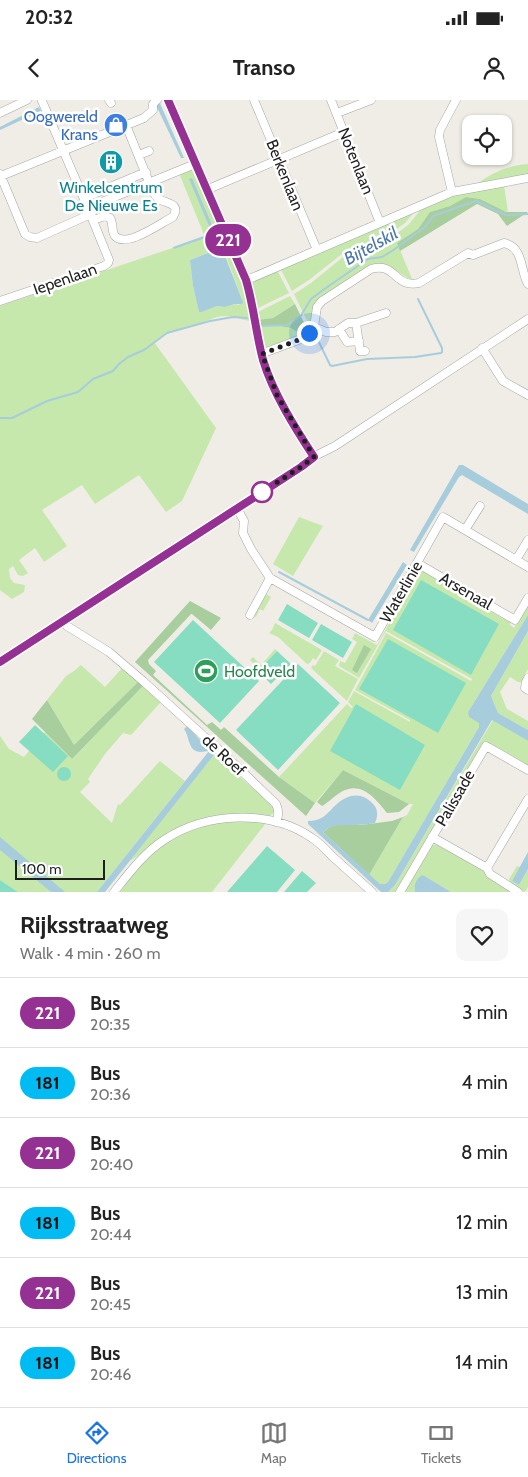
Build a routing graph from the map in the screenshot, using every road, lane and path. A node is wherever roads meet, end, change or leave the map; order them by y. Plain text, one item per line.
1 (27, 100) edge
2 (168, 100) edge
3 (254, 100) edge
4 (331, 100) edge
5 (371, 100) edge
6 (456, 100) edge
7 (42, 101) edge
8 (155, 102) edge
9 (0, 113) edge
10 (337, 114) junction
11 (144, 118) junction
12 (126, 126) junction
13 (148, 126) dead end
14 (344, 132) junction
15 (53, 147) dead end
16 (149, 151) dead end
17 (63, 152) junction
18 (139, 155) junction
19 (279, 160) junction
20 (195, 164) junction
21 (146, 172) junction
22 (1, 175) edge
23 (528, 178) edge
24 (150, 183) junction
25 (206, 190) junction
26 (452, 192) junction
27 (84, 198) junction
28 (92, 217) junction
29 (380, 223) junction
30 (317, 250) junction
31 (246, 280) junction
32 (528, 284) edge
33 (0, 301) edge
34 (386, 313) dead end
35 (528, 319) edge
36 (356, 323) junction
37 (314, 327) junction
38 (338, 329) junction
39 (359, 341) junction
40 (482, 348) junction
41 (365, 351) dead end
42 (262, 354) junction
43 (528, 395) edge
44 (314, 457) junction
45 (480, 506) dead end
46 (237, 508) junction
47 (465, 530) junction
48 (528, 540) edge
49 (516, 560) junction
50 (417, 563) junction
51 (528, 567) edge
52 (270, 578) junction
53 (528, 598) edge
54 (250, 615) dead end
55 (63, 621) junction
56 (0, 662) edge
57 (528, 678) edge
58 (528, 690) edge
59 (528, 770) edge
60 (528, 799) edge
61 (276, 822) junction
62 (432, 837) junction
63 (487, 868) junction
64 (114, 892) edge
65 (372, 892) edge
66 (400, 892) edge
67 (518, 892) edge

1 - 9 street
2 - 20 street
3 - 19 street, Berkenlaan
4 - 10 street, Notenlaan
5 - 10 street
6 - 26 street
7 - 17 street
8 - 11 street
10 - 14 street, Notenlaan
11 - 12 street
11 - 13 street
12 - 17 street
12 - 18 street
14 - 19 street
14 - 29 street, Notenlaan
15 - 17 street
16 - 18 street
17 - 22 street
17 - 27 street
18 - 21 street
19 - 25 street
19 - 30 street, Berkenlaan
20 - 24 street
20 - 25 street
21 - 24 street
21 - 27 street
22 - 28 street
23 - 26 street
24 - 28 street
24 - 28 street
25 - 31 street
26 - 29 street
27 - 28 street
28 - 33 street, Iepenlaan
29 - 30 street
30 - 31 street
31 - 42 street
32 - 37 street
34 - 36 street
35 - 40 street
36 - 38 street
36 - 39 street
37 - 38 street
37 - 42 street
38 - 39 street
39 - 41 street
40 - 43 street
40 - 44 street
42 - 44 street
44 - 46 street
45 - 47 street
46 - 52 street, Waterlinie
46 - 55 street
47 - 49 street, Waterlinie
47 - 50 street, Waterlinie
48 - 49 street
49 - 51 street, Waterlinie
50 - 52 street, Waterlinie
50 - 53 street, Arsenaal
52 - 54 street
55 - 56 street
55 - 61 street, de Roef
57 - 58 street
59 - 62 street, Palissade
60 - 63 street
61 - 64 street
61 - 65 street
62 - 63 street
62 - 66 street, Palissade
63 - 67 street

